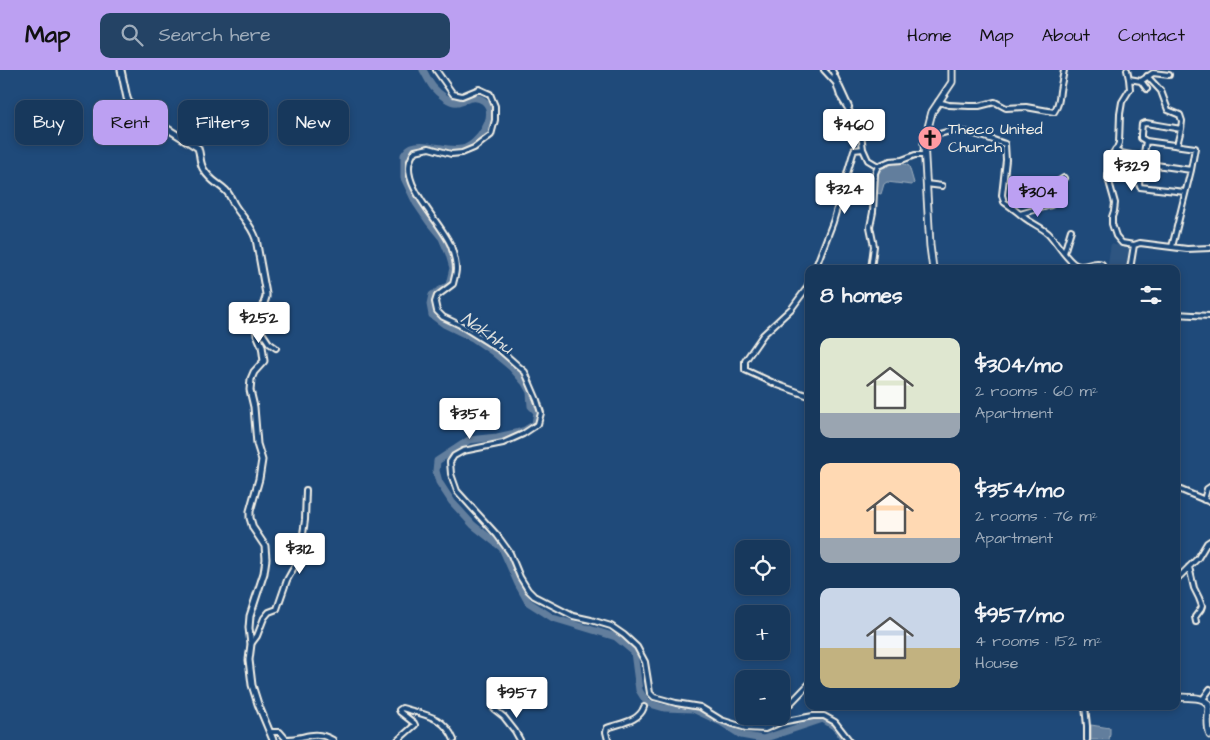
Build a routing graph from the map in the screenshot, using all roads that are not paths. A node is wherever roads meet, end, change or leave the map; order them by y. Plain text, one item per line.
1 (121, 70) edge
2 (436, 70) edge
3 (824, 70) edge
4 (832, 70) edge
5 (952, 70) edge
6 (1064, 70) edge
7 (1127, 70) edge
8 (1169, 75) dead end
9 (1147, 76) junction
10 (1129, 79) junction
11 (1140, 81) junction
12 (1147, 89) dead end
13 (938, 102) junction
14 (850, 112) junction
15 (1180, 129) junction
16 (926, 135) junction
17 (1146, 141) junction
18 (1177, 145) junction
19 (863, 149) junction
20 (1114, 150) junction
21 (924, 155) junction
22 (1143, 158) junction
23 (1142, 163) junction
24 (878, 166) junction
25 (1191, 170) junction
26 (1064, 178) dead end
27 (926, 184) junction
28 (942, 186) dead end
29 (1185, 192) junction
30 (1051, 205) dead end
31 (1038, 209) junction
32 (1020, 214) junction
33 (1071, 230) dead end
34 (1134, 245) junction
35 (1172, 247) junction
36 (1210, 248) edge
37 (1064, 253) junction
38 (817, 265) edge
39 (872, 265) edge
40 (932, 265) edge
41 (1076, 265) edge
42 (1087, 265) edge
43 (1102, 265) edge
44 (1131, 265) edge
45 (805, 290) edge
46 (1180, 314) edge
47 (1210, 316) edge
48 (257, 325) junction
49 (276, 348) dead end
50 (805, 395) edge
51 (1210, 487) edge
52 (306, 490) dead end
53 (1180, 490) edge
54 (1204, 500) junction
55 (1210, 502) edge
56 (1210, 541) edge
57 (1189, 567) junction
58 (1180, 576) edge
59 (1196, 622) dead end
60 (251, 644) junction
61 (805, 688) edge
62 (1210, 689) edge
63 (1180, 697) edge
64 (1203, 699) junction
65 (496, 702) dead end
66 (790, 704) edge
67 (644, 707) dead end
68 (1085, 710) edge
69 (766, 725) edge
70 (765, 729) junction
71 (270, 732) junction
72 (1210, 735) edge
73 (273, 740) edge
74 (333, 740) edge
75 (398, 740) edge
76 (454, 740) edge
77 (520, 740) edge
78 (608, 740) edge
79 (849, 740) edge
80 (1087, 740) edge

1 - 48 main road
2 - 70 street
3 - 14 street
4 - 14 street
5 - 13 main road
6 - 13 street
7 - 10 street
8 - 9 street
9 - 11 street
9 - 15 street
10 - 11 street
10 - 20 street
11 - 12 street
13 - 16 main road
14 - 19 street
15 - 17 street
15 - 18 street
16 - 21 main road
16 - 32 street
17 - 18 street
17 - 22 street
18 - 25 street
19 - 24 street
19 - 38 street
20 - 22 street
20 - 34 street
21 - 24 street
21 - 27 main road
22 - 23 street
23 - 25 street
23 - 29 street
24 - 39 street
25 - 29 street
26 - 31 street
27 - 28 street
27 - 40 main road
29 - 35 street
30 - 31 street
31 - 32 street
32 - 37 street
33 - 37 street
34 - 35 street
34 - 44 street
35 - 36 street
37 - 41 street
42 - 43 street
45 - 50 street
46 - 47 street
48 - 49 street
48 - 60 main road
51 - 54 street
52 - 60 street
53 - 54 street
54 - 55 street
56 - 57 street
57 - 58 street
57 - 59 street
60 - 71 main road
61 - 66 street
62 - 64 street
63 - 64 main road
64 - 72 main road
65 - 77 street
67 - 78 street
68 - 80 street
69 - 70 street
70 - 79 street
71 - 73 main road
71 - 74 street
75 - 76 street

